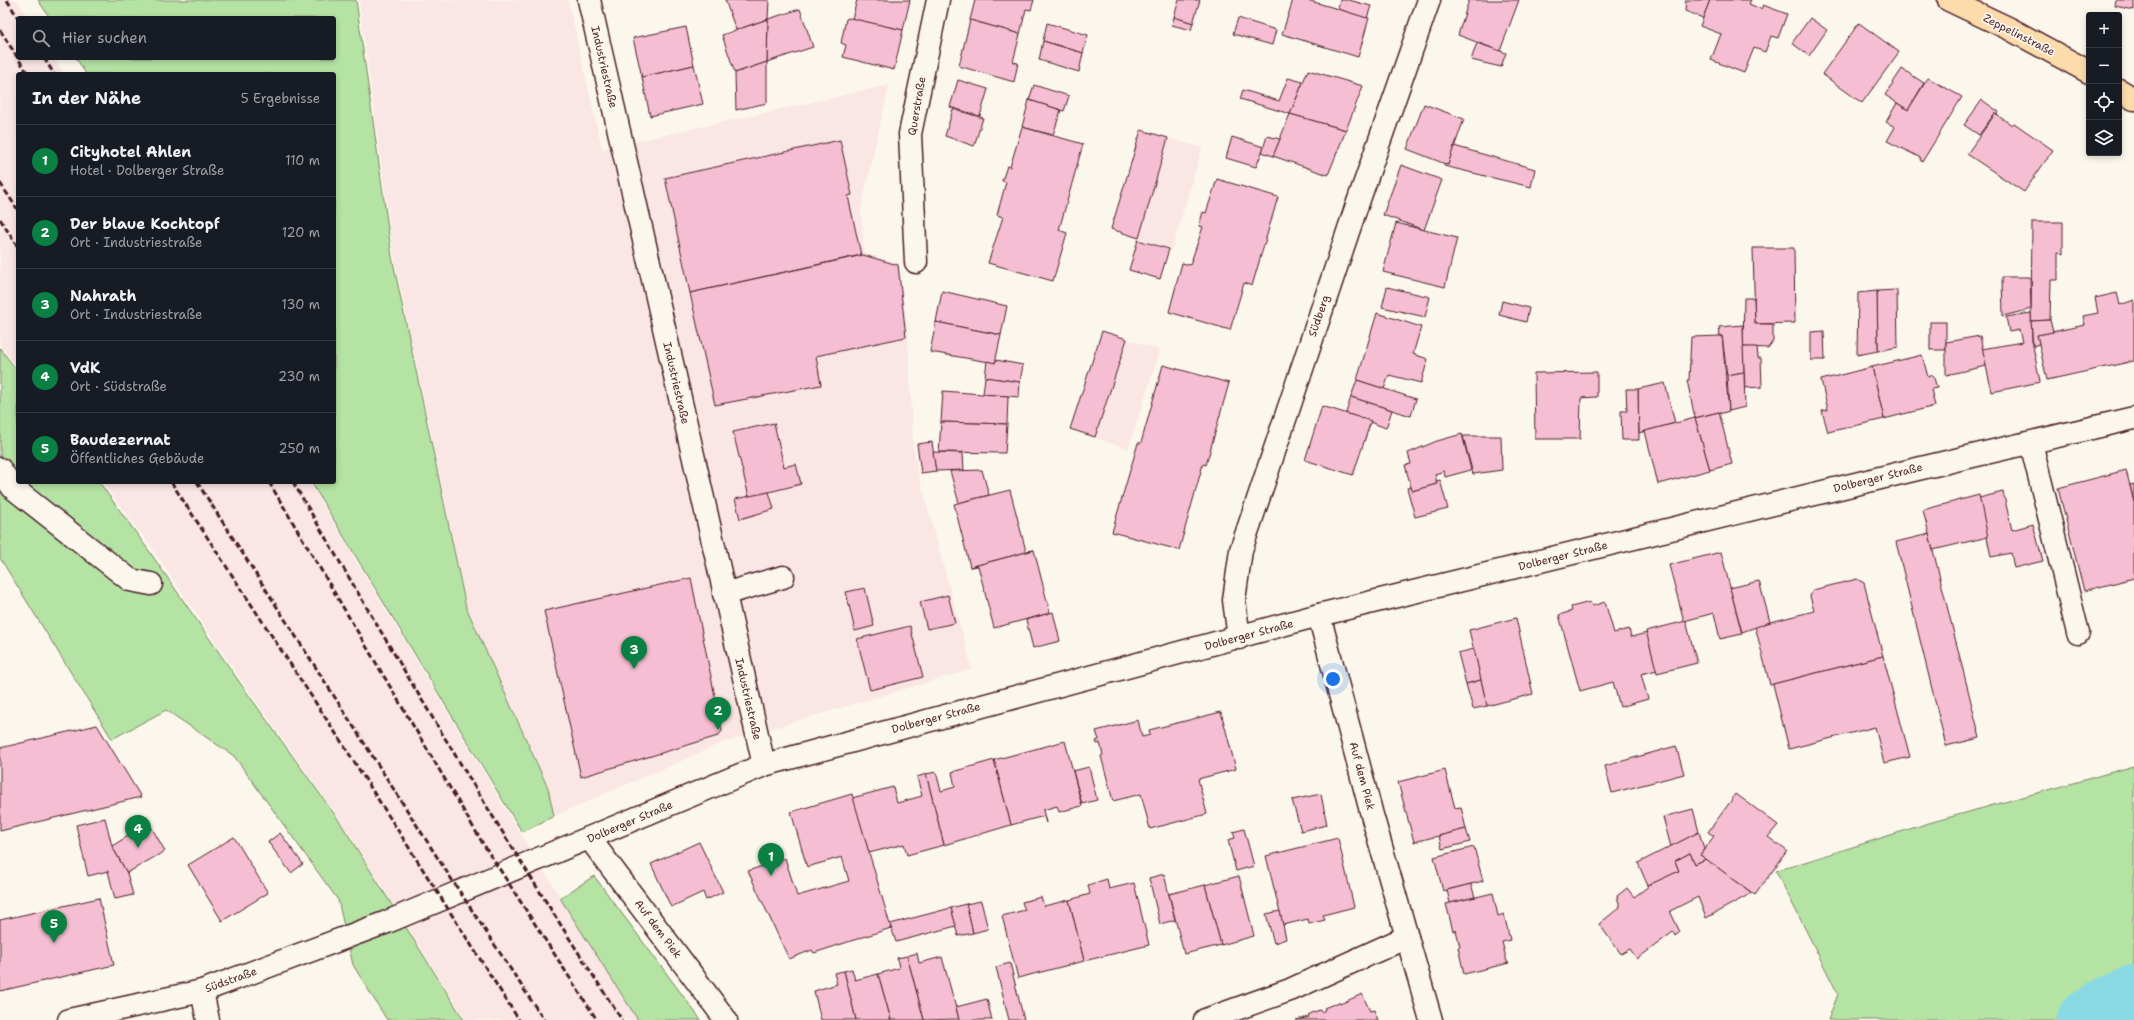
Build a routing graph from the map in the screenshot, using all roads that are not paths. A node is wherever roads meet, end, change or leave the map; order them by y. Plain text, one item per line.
1 (589, 0) edge
2 (938, 0) edge
3 (1430, 0) edge
4 (1949, 0) edge
5 (2086, 70) edge
6 (2122, 92) edge
7 (2134, 99) edge
8 (916, 262) dead end
9 (2134, 418) edge
10 (2031, 443) junction
11 (0, 469) edge
12 (783, 577) dead end
13 (151, 584) dead end
14 (724, 594) junction
15 (1319, 615) junction
16 (2078, 633) dead end
17 (1239, 638) junction
18 (764, 765) junction
19 (590, 839) junction
20 (387, 922) joint
21 (1407, 937) junction
22 (202, 990) junction
23 (70, 1020) edge
24 (208, 1020) edge
25 (726, 1020) edge
26 (1205, 1020) edge
27 (1431, 1020) edge

1 - 14 street, Industriestraße
2 - 8 street, Querstraße
3 - 17 street, Südberg
4 - 5 main road, Zeppelinstraße
6 - 7 main road
9 - 10 street, Dolberger Straße
10 - 15 street, Dolberger Straße
10 - 16 street
11 - 13 street
12 - 14 street
14 - 18 street, Industriestraße
15 - 17 street, Dolberger Straße
15 - 21 street, Auf dem Piek
17 - 18 street, Dolberger Straße
18 - 19 street, Dolberger Straße
19 - 20 street, Dolberger Straße
19 - 25 street, Auf dem Piek
20 - 22 street, Südstraße
21 - 26 street
21 - 27 street, Auf dem Piek
22 - 23 street, Südstraße
22 - 24 street

